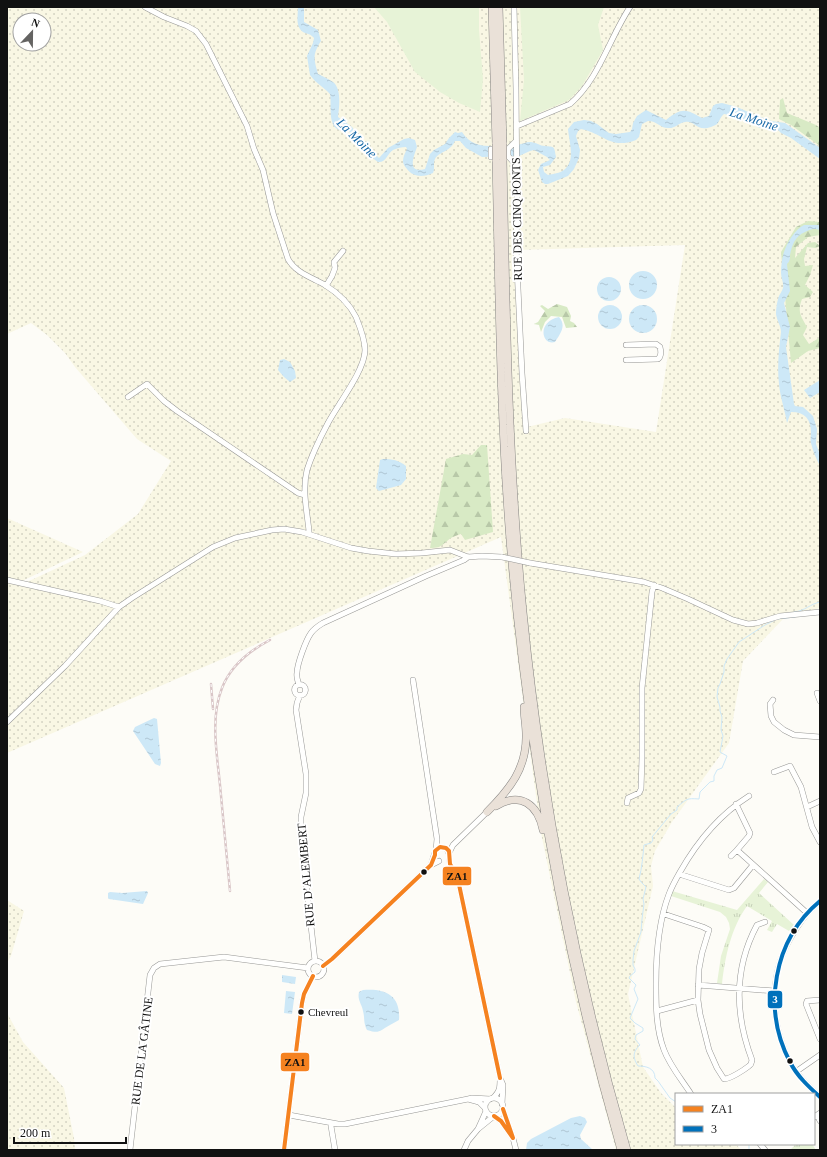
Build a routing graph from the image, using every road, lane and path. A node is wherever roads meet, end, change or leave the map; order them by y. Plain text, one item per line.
1 (145, 7) edge
2 (492, 7) edge
3 (499, 7) edge
4 (503, 7) edge
5 (514, 7) edge
6 (630, 7) edge
7 (500, 23) junction
8 (517, 126) junction
9 (516, 138) junction
10 (499, 147) junction
11 (500, 158) junction
12 (516, 166) junction
13 (343, 251) dead end
14 (326, 286) junction
15 (626, 344) dead end
16 (626, 360) dead end
17 (128, 397) dead end
18 (526, 431) dead end
19 (305, 495) junction
20 (309, 534) junction
21 (468, 557) junction
22 (7, 580) edge
23 (654, 585) junction
24 (119, 607) junction
25 (820, 612) edge
26 (523, 673) junction
27 (413, 680) dead end
28 (817, 693) dead end
29 (773, 700) dead end
30 (820, 701) edge
31 (7, 722) edge
32 (820, 737) edge
33 (774, 772) dead end
34 (749, 796) dead end
35 (820, 801) edge
36 (627, 803) dead end
37 (736, 804) junction
38 (820, 805) edge
39 (807, 809) junction
40 (488, 812) junction
41 (437, 839) junction
42 (820, 842) edge
43 (453, 844) junction
44 (444, 847) junction
45 (737, 850) junction
46 (435, 853) junction
47 (449, 854) junction
48 (731, 856) dead end
49 (441, 861) junction
50 (553, 863) junction
51 (450, 864) junction
52 (431, 865) junction
53 (753, 865) junction
54 (679, 874) junction
55 (820, 901) edge
56 (807, 913) junction
57 (664, 914) junction
58 (765, 922) dead end
59 (315, 961) junction
60 (323, 966) junction
61 (308, 968) junction
62 (313, 976) junction
63 (698, 985) junction
64 (739, 988) junction
65 (774, 991) junction
66 (698, 1000) junction
67 (820, 1000) edge
68 (657, 1011) junction
69 (820, 1039) edge
70 (820, 1055) edge
71 (797, 1071) junction
72 (500, 1078) junction
73 (690, 1093) edge
74 (820, 1097) edge
75 (468, 1099) junction
76 (491, 1099) junction
77 (503, 1107) junction
78 (485, 1109) junction
79 (289, 1115) junction
80 (817, 1115) edge
81 (494, 1116) junction
82 (820, 1121) edge
83 (331, 1123) junction
84 (478, 1129) junction
85 (513, 1138) junction
86 (130, 1150) edge
87 (284, 1150) edge
88 (335, 1150) edge
89 (464, 1150) edge
90 (516, 1150) edge
91 (621, 1150) edge
92 (627, 1150) edge

1 - 14 street
2 - 10 highway
3 - 7 highway
4 - 7 highway
5 - 8 street, RUE DES CINQ PONTS
6 - 8 street
7 - 10 highway
8 - 9 street, RUE DES CINQ PONTS
9 - 10 street
9 - 12 street, RUE DES CINQ PONTS
10 - 11 highway, bridge
10 - 11 street
11 - 12 street
11 - 26 highway
11 - 92 highway
12 - 18 street, RUE DES CINQ PONTS
13 - 14 street
14 - 19 street
15 - 16 street
17 - 19 street
19 - 20 street
20 - 21 street
20 - 24 street
21 - 23 street, bridge
21 - 59 street, RUE D’ALEMBERT
22 - 24 street
23 - 25 street
23 - 36 street
24 - 31 street
26 - 40 highway
26 - 50 highway
27 - 41 street
28 - 30 street
29 - 32 street
33 - 39 street
34 - 37 street
35 - 39 street
37 - 45 street
37 - 54 street
38 - 39 street
39 - 42 street
40 - 43 street
40 - 50 highway
41 - 44 street
41 - 46 street
43 - 44 street
43 - 47 street
44 - 46 street
44 - 47 street
45 - 48 street
45 - 53 street
46 - 49 street
46 - 52 street
47 - 49 street
47 - 51 street
49 - 51 street
49 - 52 street
50 - 91 highway
51 - 72 street
52 - 60 street
53 - 54 street
53 - 56 street
54 - 57 street
55 - 56 street
56 - 65 street
57 - 63 street
57 - 68 street
58 - 64 street
59 - 60 street
59 - 61 street
60 - 62 street
61 - 62 street
61 - 86 street, RUE DE LA GÂTINE
62 - 79 street
63 - 64 street
63 - 66 street
64 - 65 street
64 - 66 street
65 - 71 street
66 - 68 street
67 - 69 street
68 - 73 street
70 - 71 street
71 - 74 street
72 - 76 street
72 - 77 street
75 - 76 street
75 - 78 street
75 - 83 street
76 - 77 street
76 - 78 street
77 - 81 street
77 - 85 street
78 - 81 street
78 - 84 street
79 - 83 street
79 - 87 street
80 - 82 street
81 - 84 street
81 - 85 street
83 - 88 street
84 - 89 street
85 - 90 street

